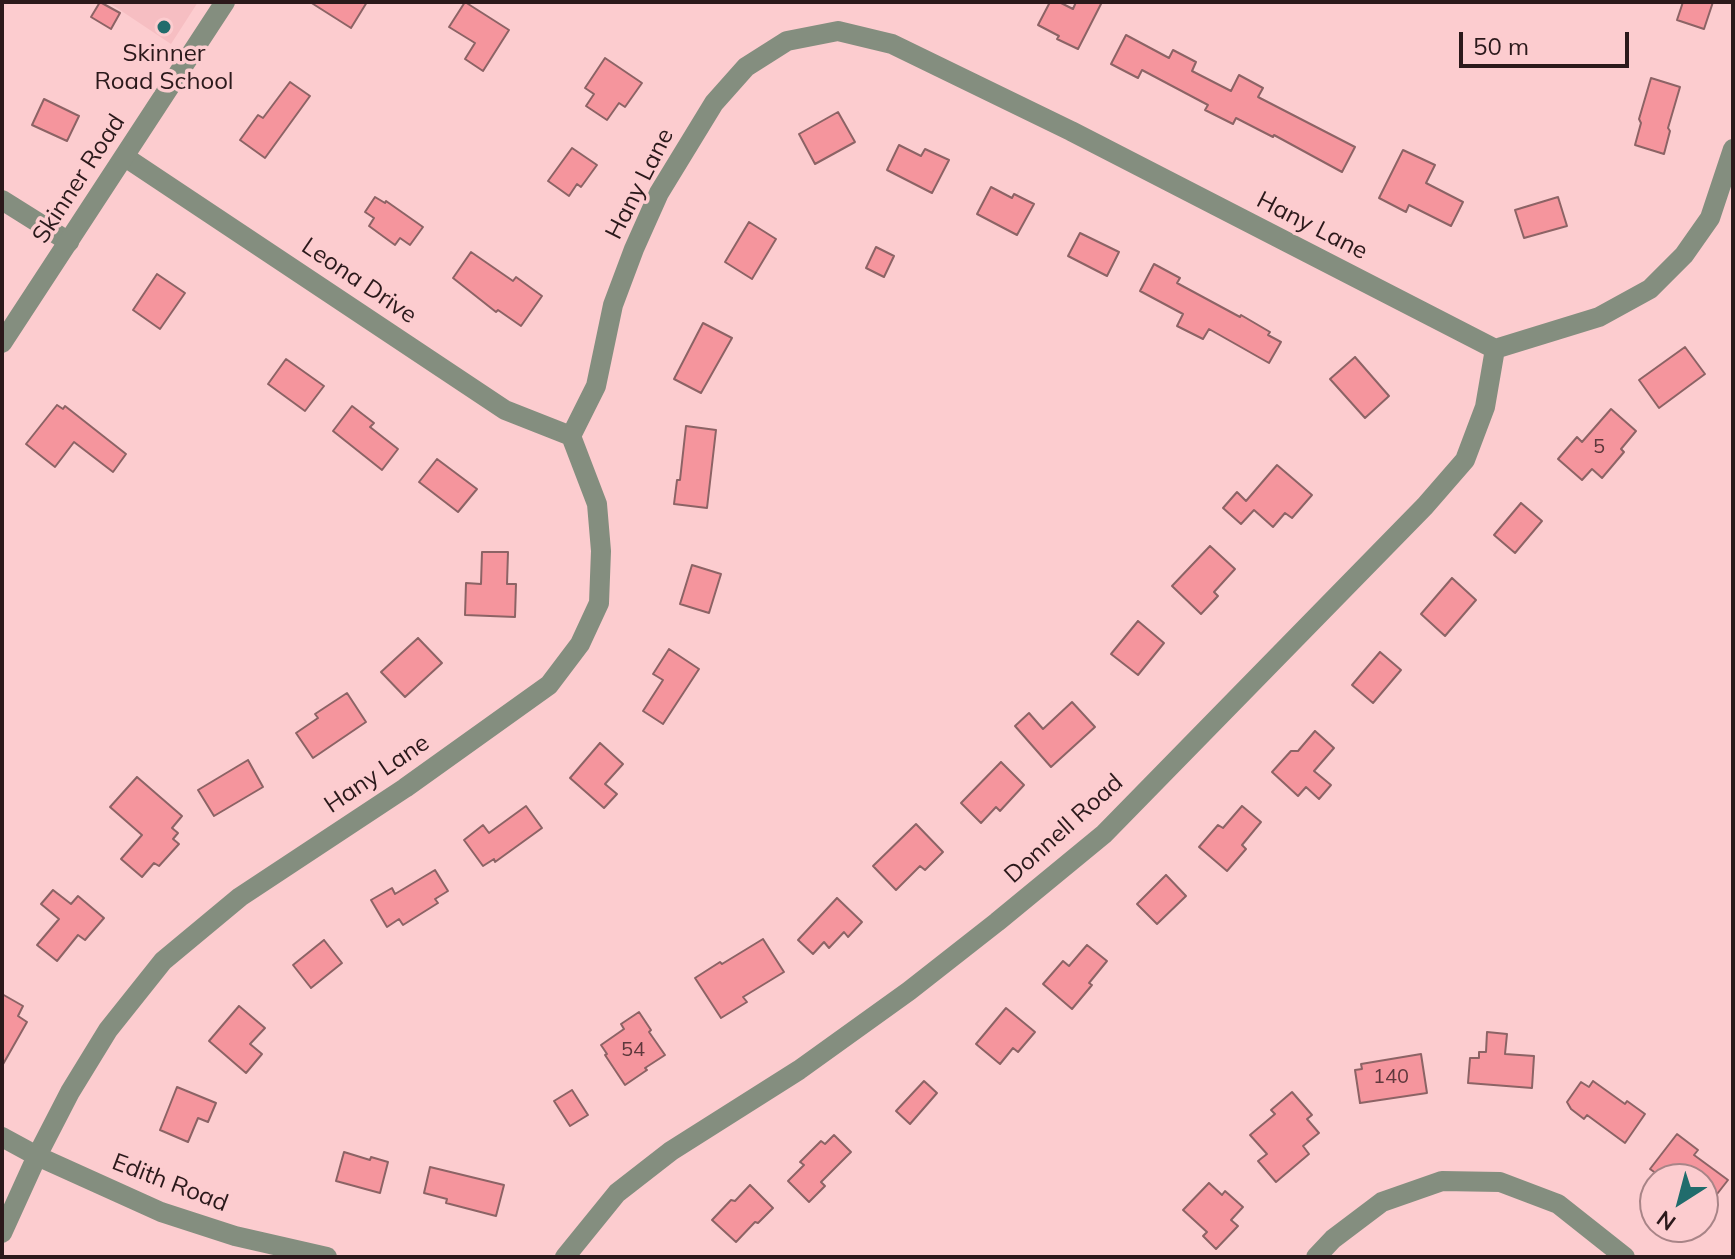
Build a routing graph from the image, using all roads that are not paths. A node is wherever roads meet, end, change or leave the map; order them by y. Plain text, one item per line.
1 (225, 2) edge
2 (1733, 149) edge
3 (125, 157) junction
4 (2, 200) edge
5 (69, 242) junction
6 (2, 343) edge
7 (1495, 349) junction
8 (571, 436) junction
9 (2, 1137) edge
10 (37, 1156) junction
11 (2, 1233) edge
12 (327, 1257) edge
13 (565, 1257) edge
14 (1316, 1257) edge
15 (1625, 1257) edge

1 - 3 street, Skinner Road
2 - 7 street
3 - 5 street, Skinner Road
3 - 8 street, Leona Drive
4 - 5 street
5 - 6 street, Skinner Road
7 - 8 street, Hany Lane
7 - 13 street, Donnell Road
8 - 10 street, Hany Lane
9 - 10 street, Edith Road
10 - 11 street, Hany Lane
10 - 12 street, Edith Road
14 - 15 street

